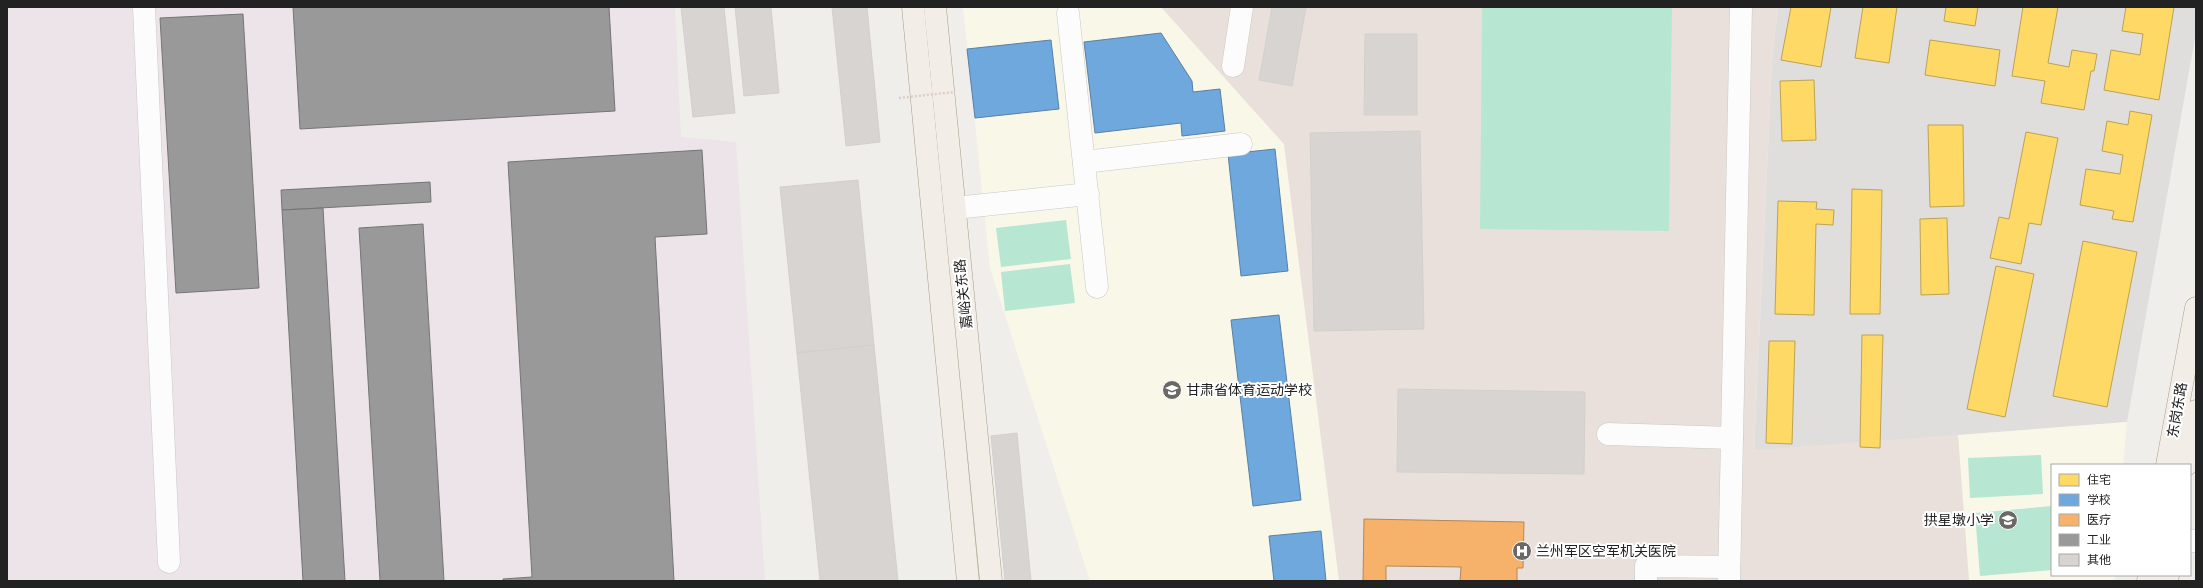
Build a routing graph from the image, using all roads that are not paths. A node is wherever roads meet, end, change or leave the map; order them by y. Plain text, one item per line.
1 (144, 7) edge
2 (913, 7) edge
3 (935, 7) edge
4 (1242, 7) edge
5 (1741, 7) edge
6 (1068, 13) dead end
7 (1233, 66) dead end
8 (1241, 144) dead end
9 (1084, 162) junction
10 (1088, 194) junction
11 (955, 208) junction
12 (1097, 287) dead end
13 (2196, 308) edge
14 (2196, 411) edge
15 (1608, 434) dead end
16 (1732, 438) junction
17 (2167, 464) edge
18 (2186, 464) edge
19 (169, 562) dead end
20 (1729, 574) edge
21 (968, 581) edge
22 (991, 581) edge
23 (1646, 581) edge

1 - 19 lane
2 - 21 main road, 嘉峪关东路
3 - 11 main road, 嘉峪关东路
4 - 7 lane
5 - 16 lane
6 - 9 lane
8 - 9 lane
9 - 10 lane
10 - 11 lane
10 - 12 lane
11 - 22 main road, 嘉峪关东路
13 - 17 main road, 东岗东路
14 - 18 main road, 东岗东路
15 - 16 lane
16 - 20 lane
20 - 23 lane

